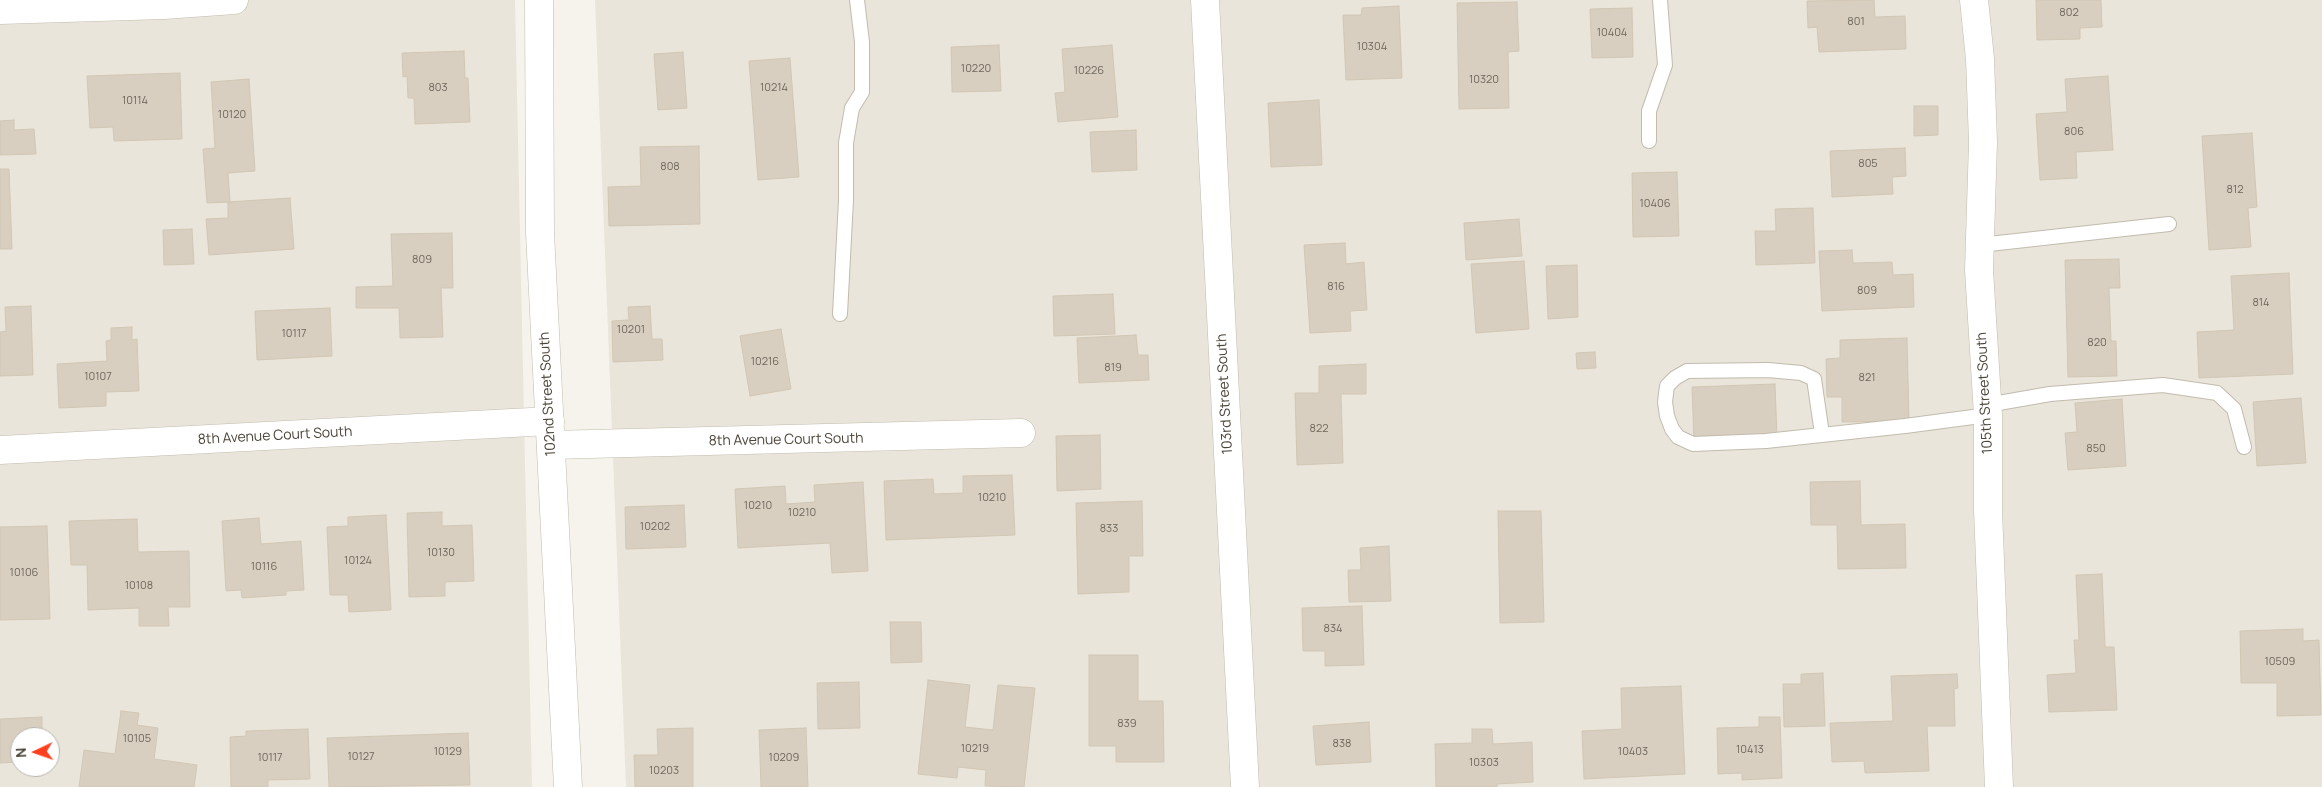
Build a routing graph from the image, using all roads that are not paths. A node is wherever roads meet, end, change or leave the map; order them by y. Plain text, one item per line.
1 (234, 0) edge
2 (539, 0) edge
3 (857, 0) edge
4 (1205, 0) edge
5 (1660, 0) edge
6 (1974, 0) edge
7 (0, 10) edge
8 (1649, 141) dead end
9 (2169, 224) dead end
10 (1980, 245) junction
11 (840, 314) dead end
12 (1988, 410) junction
13 (550, 433) junction
14 (1021, 433) dead end
15 (1822, 434) junction
16 (2244, 447) dead end
17 (0, 450) edge
18 (568, 787) edge
19 (1245, 787) edge
20 (1999, 787) edge

1 - 7 street
2 - 13 street, 102nd Street South
3 - 11 lane
4 - 19 street, 103rd Street South
5 - 8 lane
6 - 10 street, 105th Street South
9 - 10 lane
10 - 12 street, 105th Street South
12 - 15 lane
12 - 16 lane
12 - 20 street, 105th Street South
13 - 14 street, 8th Avenue Court South
13 - 17 street, 8th Avenue Court South
13 - 18 street, 102nd Street South
15 - 15 lane

